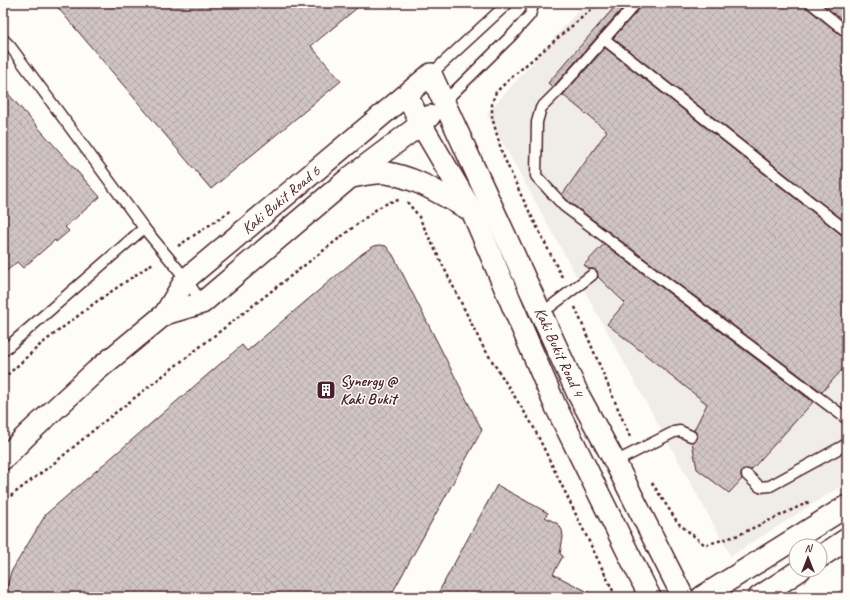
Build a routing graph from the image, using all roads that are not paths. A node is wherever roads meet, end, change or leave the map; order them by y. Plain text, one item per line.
1 (508, 3) edge
2 (534, 3) edge
3 (636, 3) edge
4 (811, 3) edge
5 (847, 32) edge
6 (3, 39) edge
7 (604, 39) junction
8 (431, 74) junction
9 (406, 95) junction
10 (444, 102) junction
11 (421, 124) junction
12 (348, 178) junction
13 (472, 211) junction
14 (144, 228) junction
15 (847, 231) edge
16 (592, 275) dead end
17 (186, 279) junction
18 (202, 303) junction
19 (165, 314) junction
20 (542, 314) junction
21 (3, 351) edge
22 (847, 419) edge
23 (691, 436) dead end
24 (847, 444) edge
25 (3, 459) edge
26 (615, 462) junction
27 (746, 475) dead end
28 (847, 506) edge
29 (847, 540) edge
30 (828, 552) edge
31 (788, 578) edge
32 (650, 597) edge
33 (683, 597) edge
34 (702, 597) edge
35 (759, 597) edge

1 - 8 lane
2 - 10 lane
3 - 7 lane
4 - 5 lane
6 - 14 lane
7 - 15 lane
7 - 22 lane
8 - 9 street
8 - 10 street, Kaki Bukit Road 4
9 - 11 street, Kaki Bukit Road 4
9 - 17 street, Kaki Bukit Road 6
10 - 11 street
10 - 20 street, Kaki Bukit Road 4
11 - 12 street, Kaki Bukit Road 6
11 - 13 street, Kaki Bukit Road 4
12 - 13 street
12 - 18 street, Kaki Bukit Road 6
13 - 32 street, Kaki Bukit Road 4
14 - 17 lane
14 - 21 lane
16 - 20 lane
17 - 18 lane
17 - 19 street, Kaki Bukit Road 6
18 - 19 street, Kaki Bukit Road 6
19 - 25 street, Kaki Bukit Road 6
20 - 26 street, Kaki Bukit Road 4
23 - 26 lane
24 - 27 lane
26 - 33 street, Kaki Bukit Road 4
28 - 34 street
29 - 30 street
31 - 35 street

